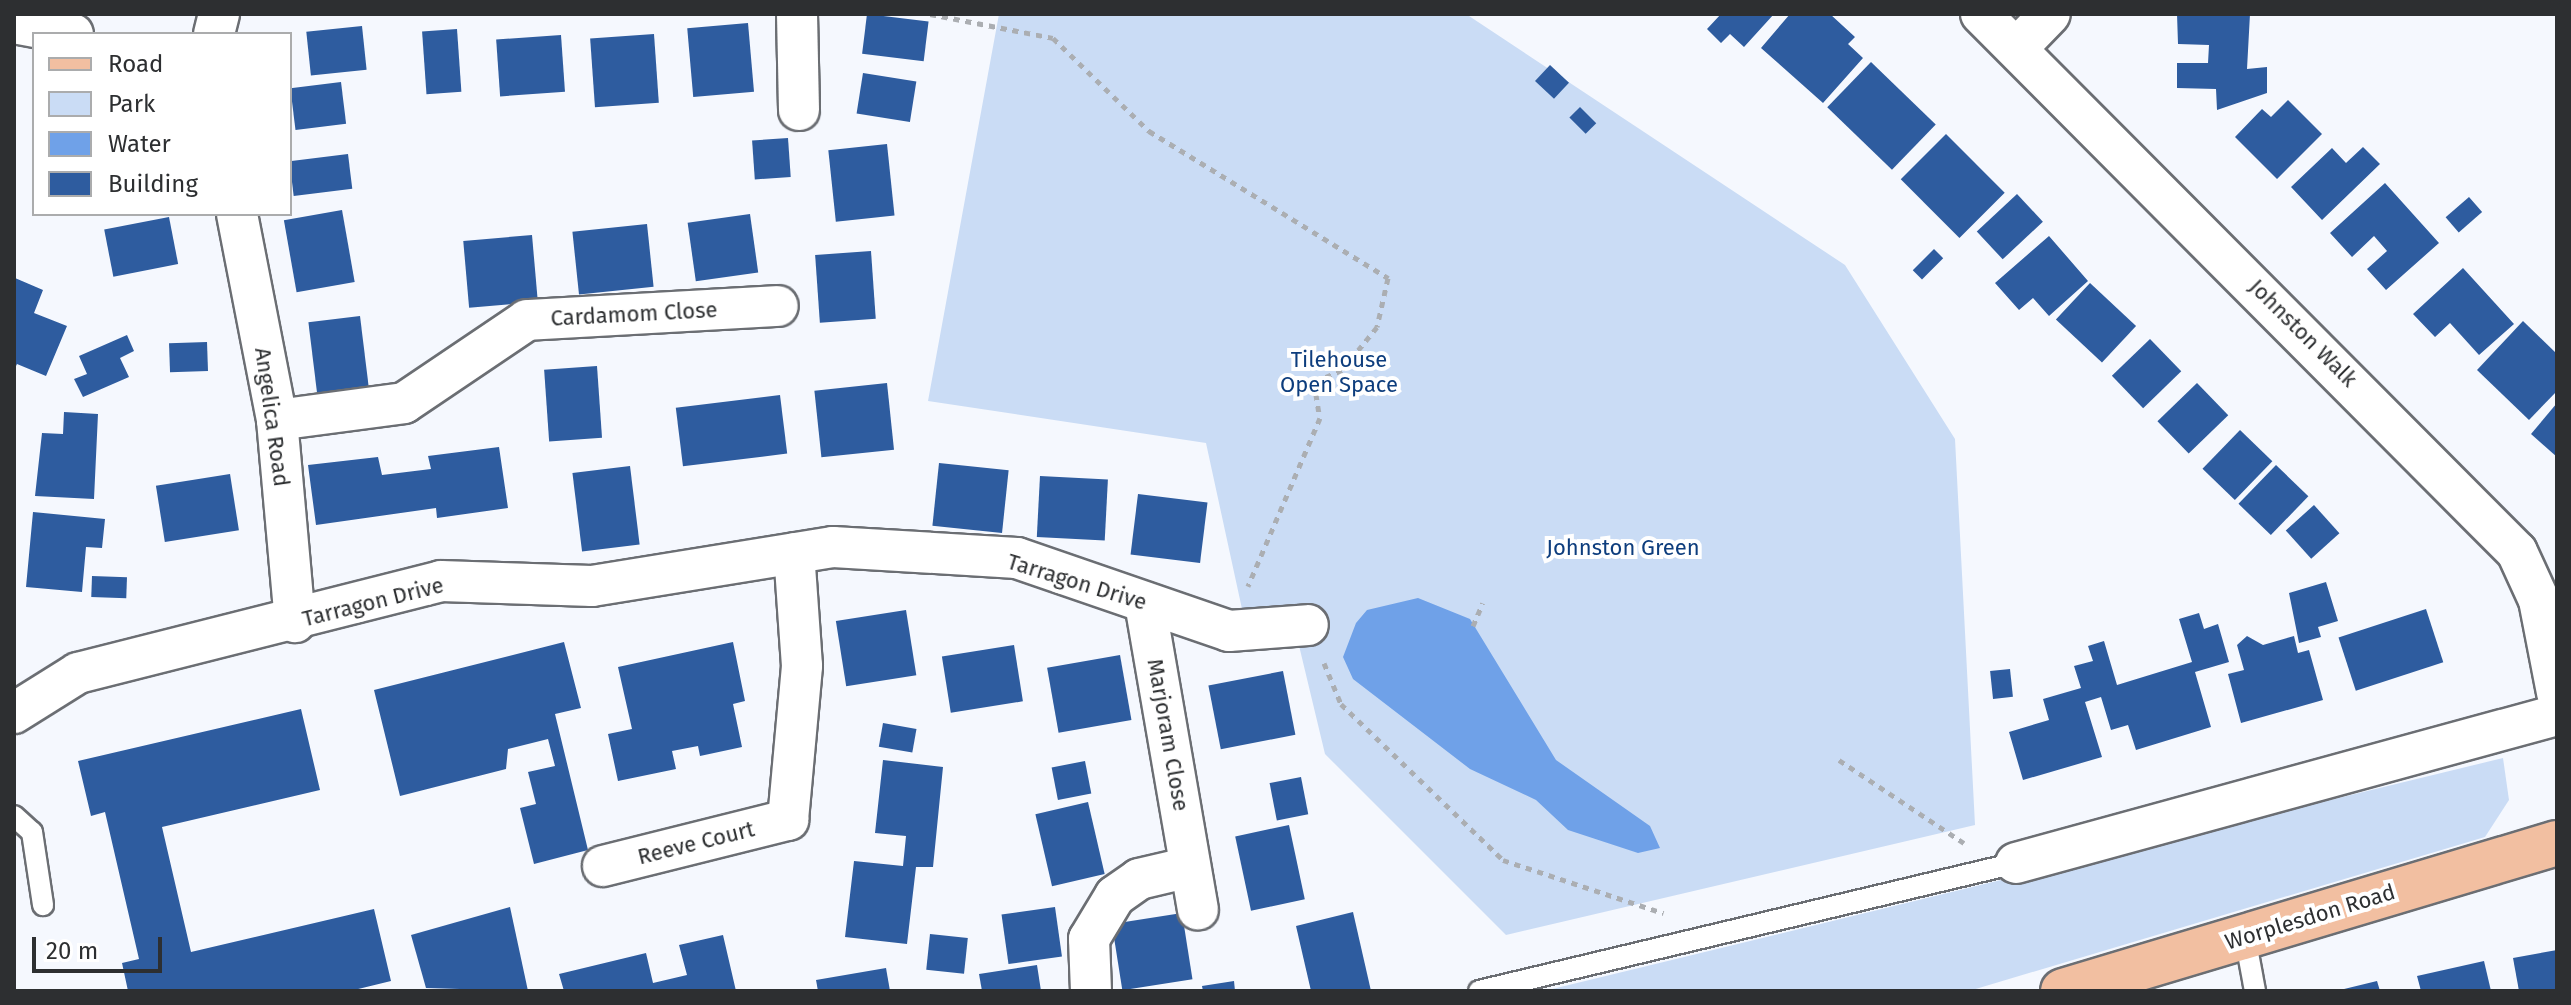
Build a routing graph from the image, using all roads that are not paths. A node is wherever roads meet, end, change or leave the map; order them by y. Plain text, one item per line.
1 (797, 14) edge
2 (1981, 14) edge
3 (2050, 14) edge
4 (14, 23) edge
5 (62, 32) edge
6 (2017, 48) junction
7 (799, 110) dead end
8 (237, 216) edge
9 (778, 306) dead end
10 (277, 420) junction
11 (794, 553) junction
12 (1145, 603) junction
13 (295, 622) junction
14 (1308, 625) road end
15 (2557, 693) edge
16 (14, 713) edge
17 (2557, 715) edge
18 (14, 816) edge
19 (2557, 843) edge
20 (2008, 865) joint
21 (603, 866) dead end
22 (1190, 867) junction
23 (43, 905) dead end
24 (1198, 909) dead end
25 (2245, 937) junction
26 (1091, 991) edge
27 (1479, 991) edge
28 (2063, 991) edge
29 (2255, 991) edge

1 - 7 street
2 - 6 street, Johnston Walk
3 - 6 street
4 - 5 street
6 - 15 street, Johnston Walk
8 - 10 street, Angelica Road
9 - 10 street, Cardamom Close
10 - 13 street, Angelica Road
11 - 12 street, Tarragon Drive
11 - 13 street, Tarragon Drive
11 - 21 street, Reeve Court
12 - 14 street, Tarragon Drive
12 - 22 street, Marjoram Close
13 - 16 street, Tarragon Drive
17 - 20 street
18 - 23 lane
19 - 25 main road, Worplesdon Road
20 - 27 lane
22 - 24 street, Marjoram Close
22 - 26 street
25 - 28 main road, Worplesdon Road
25 - 29 lane

